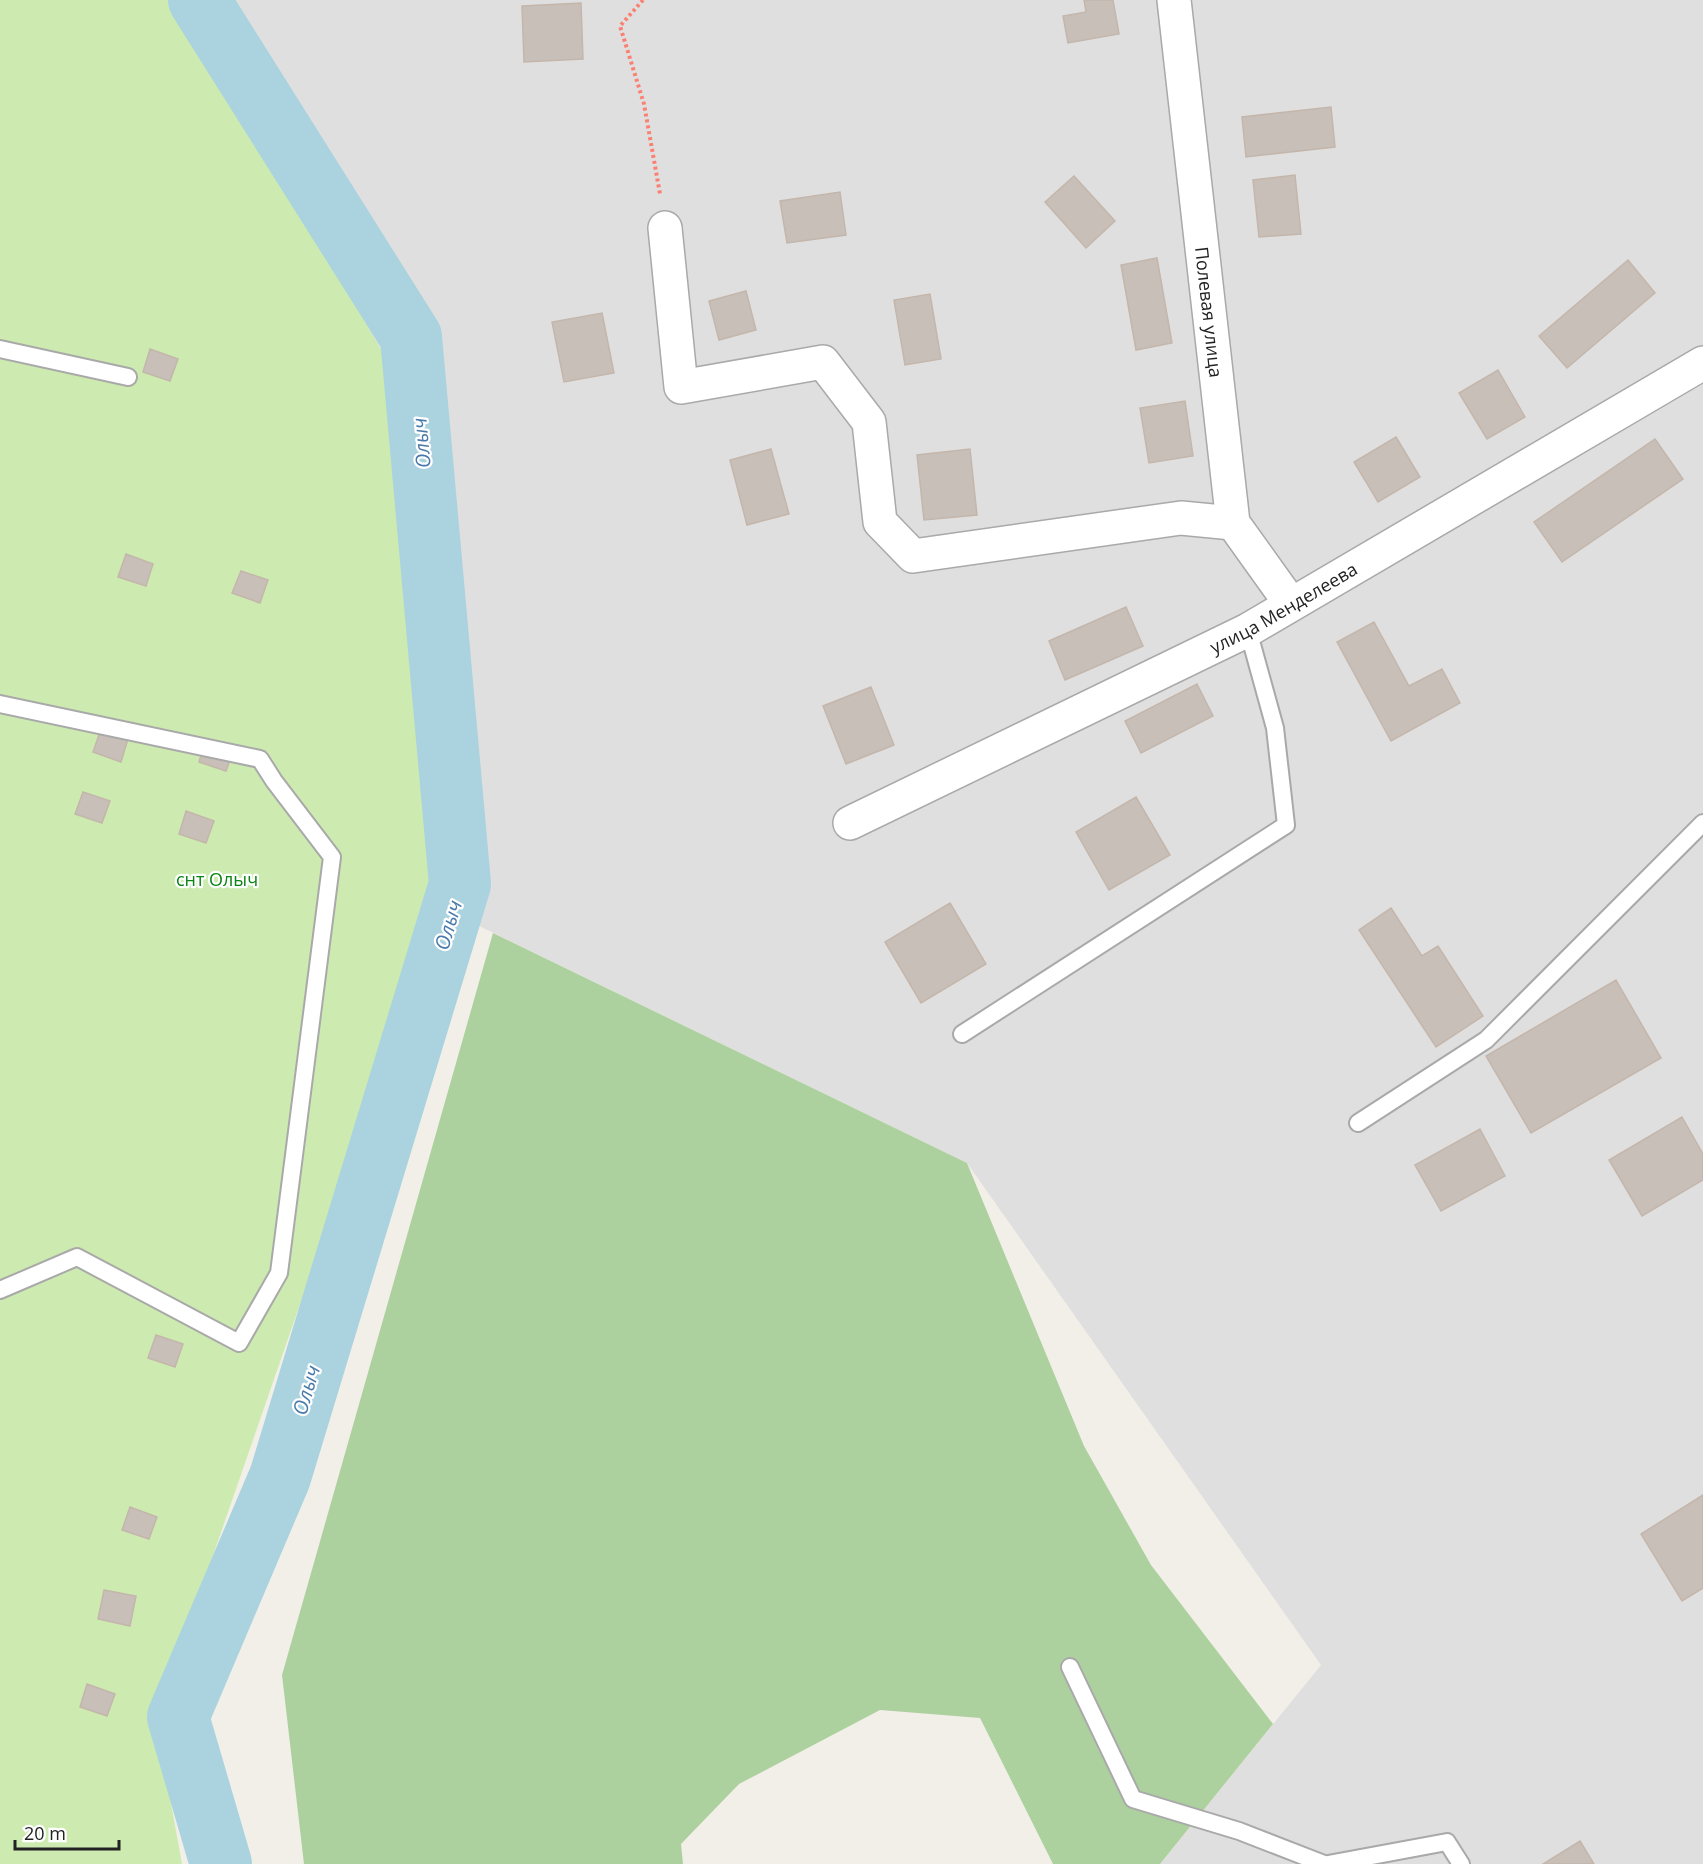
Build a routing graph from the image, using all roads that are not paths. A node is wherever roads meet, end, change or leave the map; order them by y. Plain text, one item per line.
1 (1174, 0) edge
2 (665, 228) road end
3 (0, 350) edge
4 (1703, 363) edge
5 (128, 377) dead end
6 (1233, 523) junction
7 (1291, 604) junction
8 (1248, 630) junction
9 (0, 704) edge
10 (850, 823) dead end
11 (1703, 823) edge
12 (962, 1034) dead end
13 (1358, 1123) dead end
14 (0, 1290) edge
15 (1070, 1667) dead end
16 (1326, 1864) edge
17 (1461, 1864) edge

1 - 6 street, Полевая улица
2 - 6 street
3 - 5 lane
4 - 7 street, улица Менделеева
6 - 7 street, Полевая улица
7 - 8 street, улица Менделеева
8 - 10 street, улица Менделеева
8 - 12 lane
9 - 14 lane
11 - 13 lane
15 - 16 lane
16 - 17 lane

